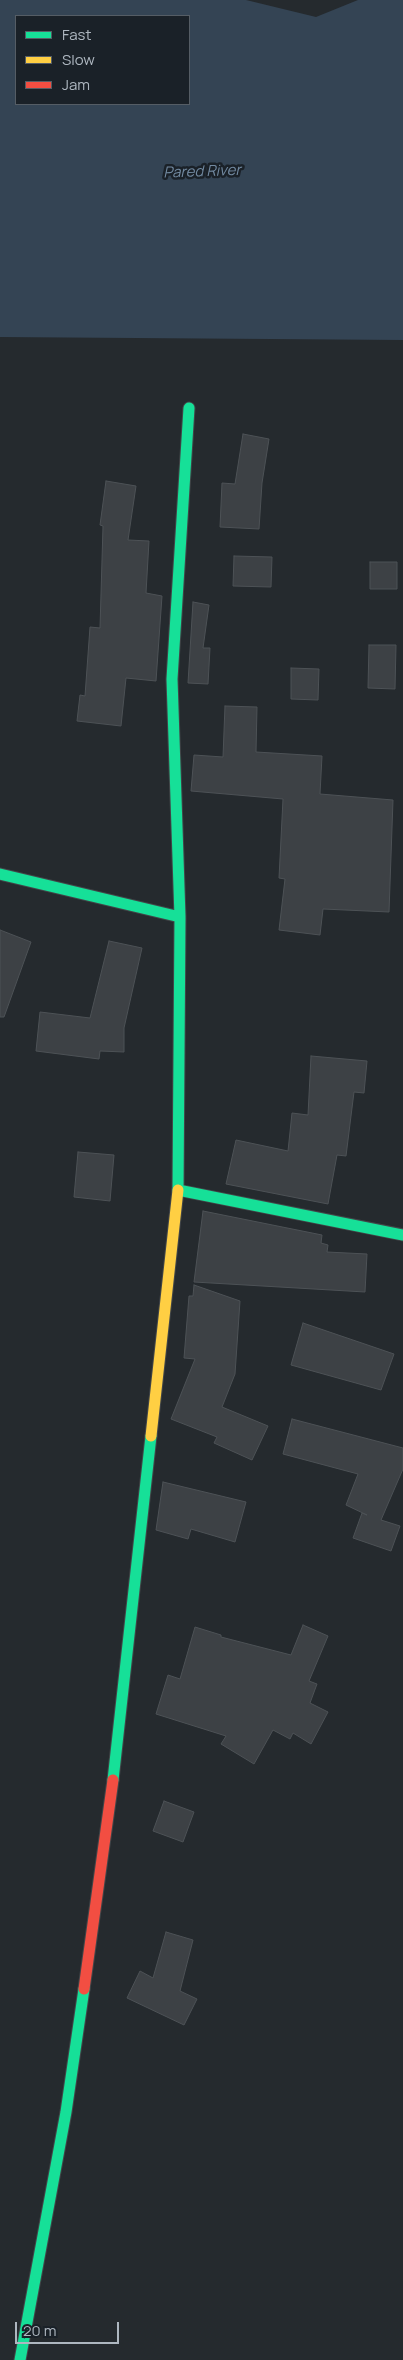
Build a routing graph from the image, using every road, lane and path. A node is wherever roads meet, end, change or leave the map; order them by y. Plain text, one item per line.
1 (189, 408) dead end
2 (0, 874) edge
3 (180, 917) junction
4 (178, 1190) junction
5 (403, 1235) edge
6 (20, 2360) edge

1 - 3 street
2 - 3 street
3 - 4 street
4 - 5 street
4 - 6 street

